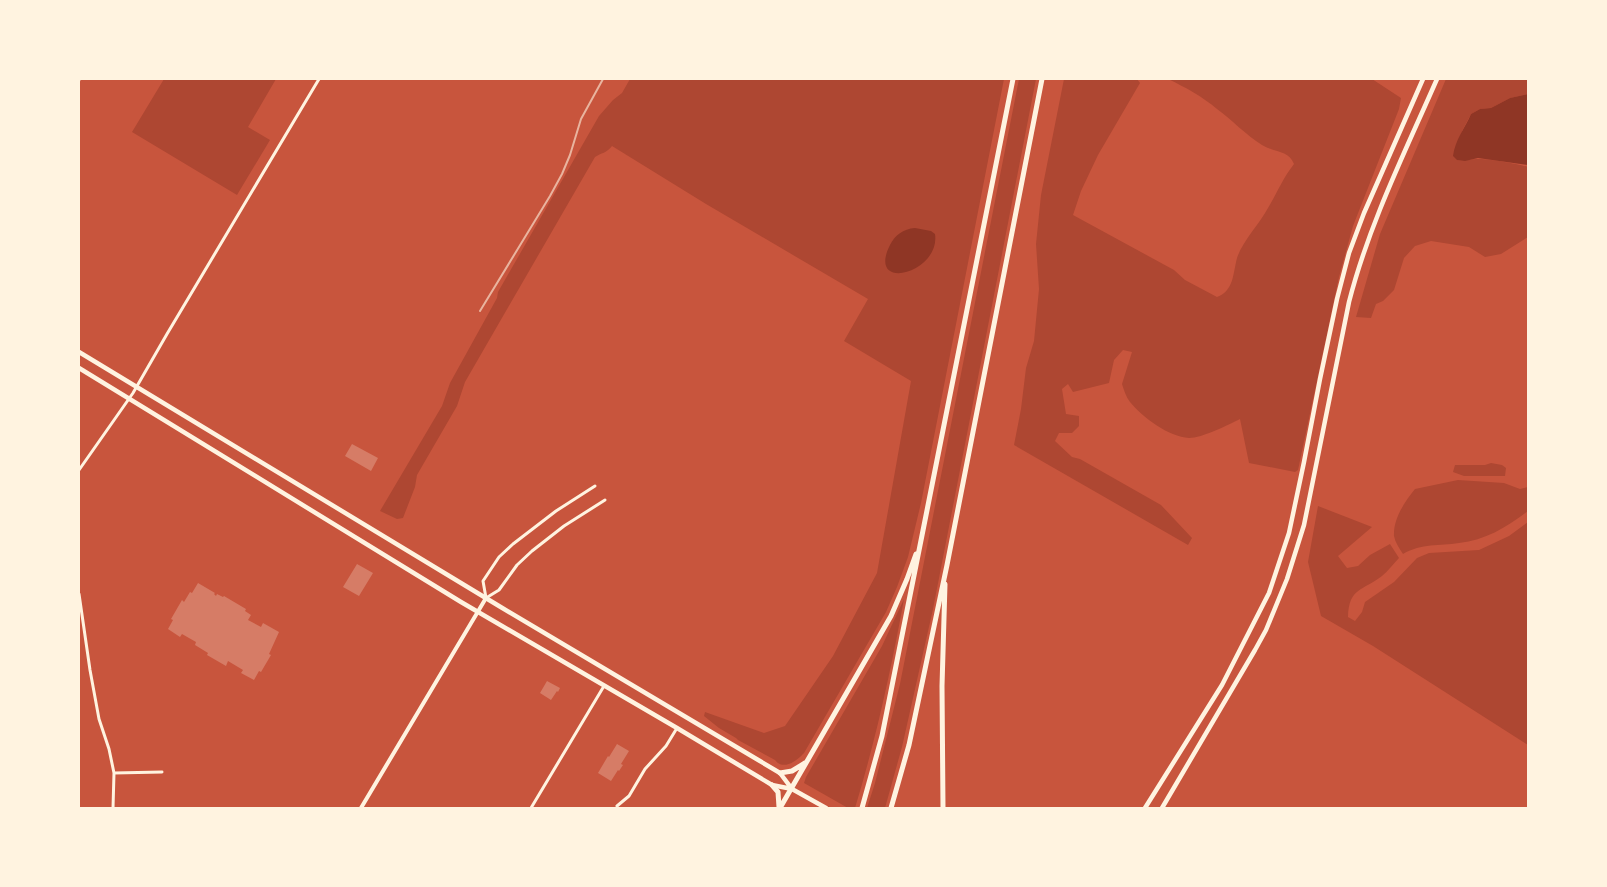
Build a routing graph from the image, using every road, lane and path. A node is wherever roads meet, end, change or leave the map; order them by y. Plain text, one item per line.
1 (319, 79) edge
2 (1013, 79) edge
3 (1042, 79) edge
4 (1423, 79) edge
5 (1437, 79) edge
6 (79, 352) edge
7 (79, 368) edge
8 (137, 388) junction
9 (130, 398) junction
10 (79, 470) edge
11 (595, 486) dead end
12 (605, 500) dead end
13 (925, 524) junction
14 (947, 565) junction
15 (79, 594) edge
16 (486, 598) junction
17 (478, 612) junction
18 (1260, 613) junction
19 (1271, 618) junction
20 (604, 686) junction
21 (677, 728) junction
22 (808, 761) junction
23 (162, 772) dead end
24 (114, 773) junction
25 (780, 773) junction
26 (772, 785) junction
27 (792, 789) junction
28 (617, 806) dead end
29 (113, 808) edge
30 (361, 808) edge
31 (531, 808) edge
32 (780, 808) edge
33 (826, 808) edge
34 (862, 808) edge
35 (891, 808) edge
36 (943, 808) edge
37 (1146, 808) edge
38 (1162, 808) edge

1 - 8 street
2 - 13 highway
3 - 14 highway
4 - 18 main road
5 - 19 main road
6 - 8 main road
7 - 9 main road
8 - 9 street
8 - 16 main road
9 - 10 street
9 - 17 main road
11 - 16 street
12 - 16 street
13 - 22 highway
13 - 34 highway
14 - 35 highway
14 - 36 highway
15 - 24 street
16 - 17 street
16 - 25 main road
17 - 20 main road
17 - 30 street
18 - 19 main road
18 - 37 main road
19 - 38 main road
20 - 21 main road
20 - 31 street
21 - 26 main road
21 - 28 street
22 - 25 highway
22 - 27 highway
23 - 24 street
24 - 29 street
25 - 27 main road
26 - 27 main road
26 - 32 highway
27 - 32 highway
27 - 33 main road

